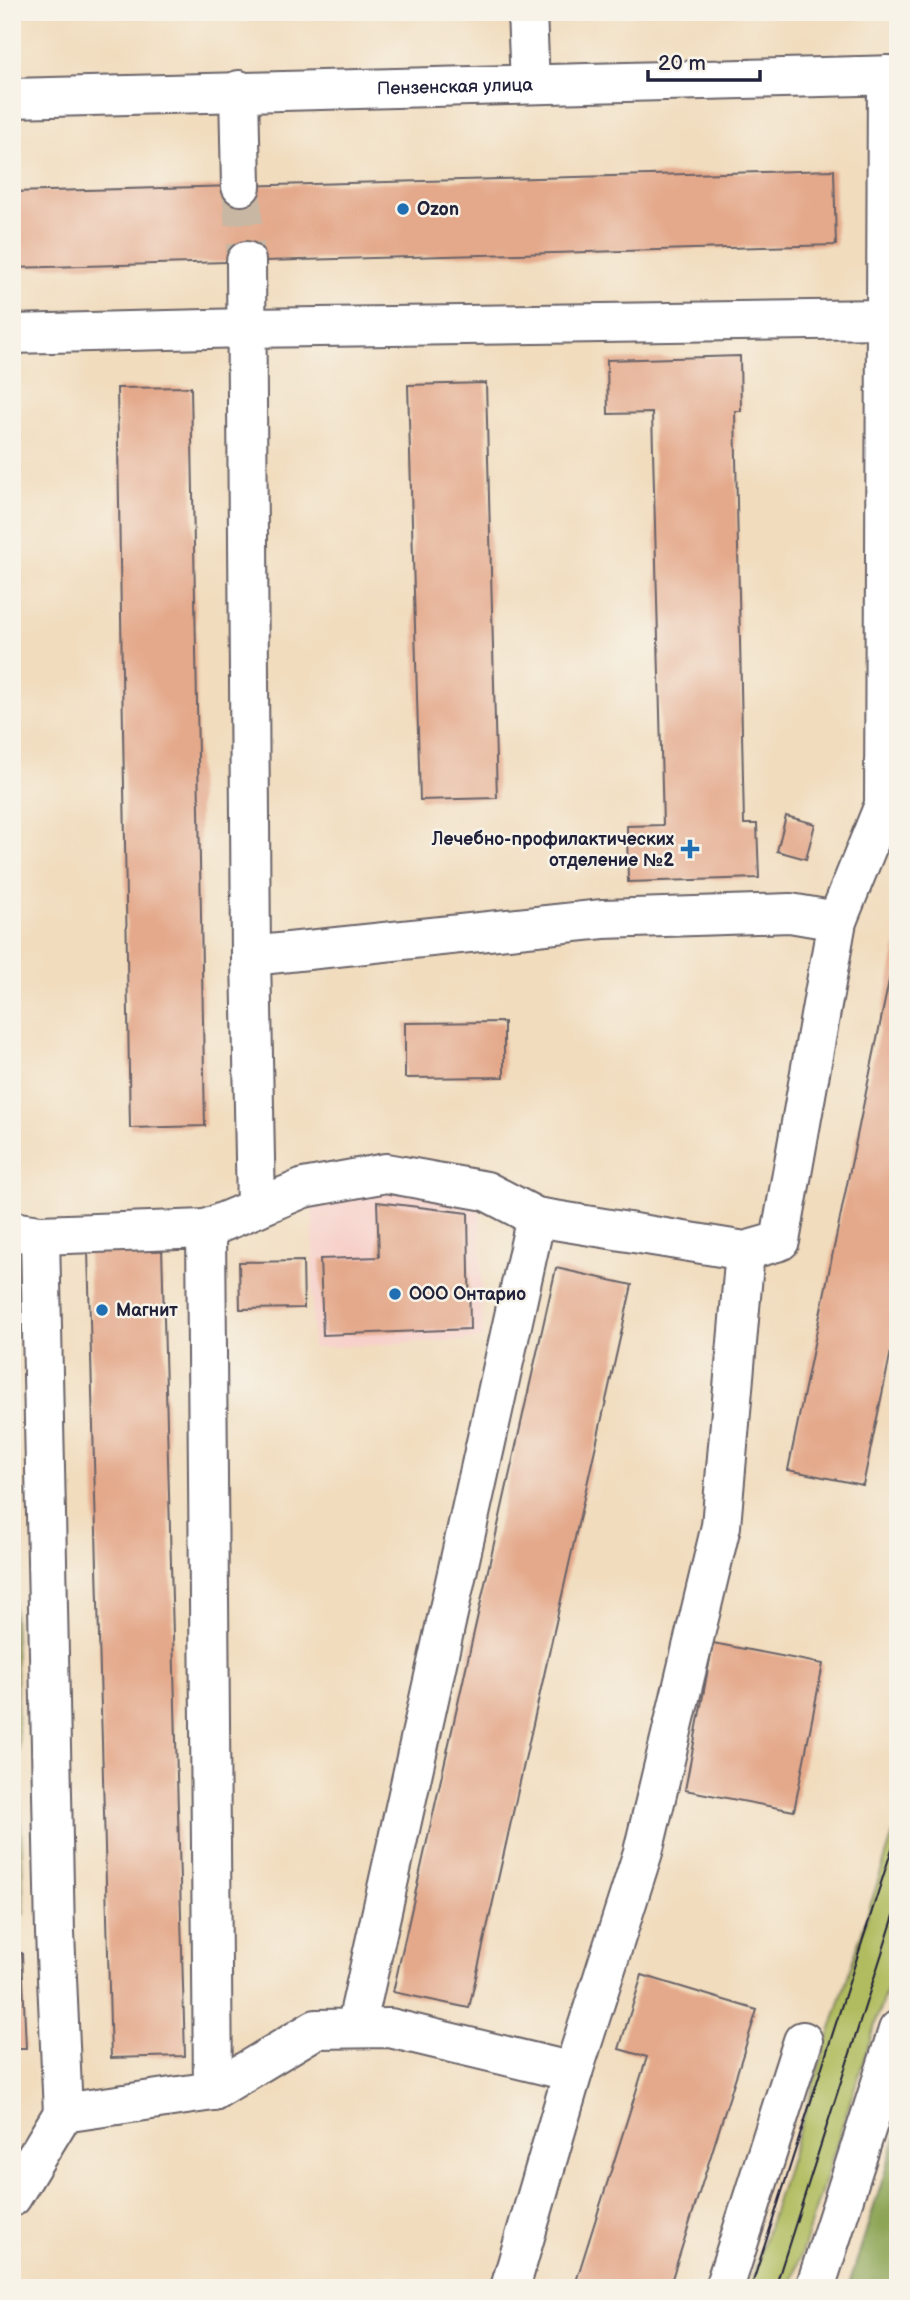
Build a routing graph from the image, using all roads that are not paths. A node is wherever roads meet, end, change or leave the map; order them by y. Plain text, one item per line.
1 (527, 12) edge
2 (892, 75) edge
3 (530, 84) junction
4 (239, 90) junction
5 (12, 97) edge
6 (241, 186) tunnel mouth
7 (246, 261) tunnel mouth
8 (887, 319) junction
9 (246, 327) junction
10 (12, 334) edge
11 (837, 920) junction
12 (251, 956) junction
13 (256, 1208) junction
14 (536, 1217) junction
15 (206, 1229) junction
16 (26, 1233) edge
17 (745, 1251) junction
18 (28, 1399) edge
19 (356, 2028) junction
20 (898, 2030) edge
21 (803, 2041) dead end
22 (573, 2072) junction
23 (214, 2091) junction
24 (63, 2113) junction
25 (12, 2197) edge
26 (510, 2288) edge
27 (724, 2288) edge
28 (815, 2288) edge

1 - 3 street
2 - 3 street, Пензенская улица
2 - 8 street
3 - 4 street, Пензенская улица
4 - 5 street, Пензенская улица
4 - 6 street
7 - 9 street
8 - 9 street
8 - 11 street
9 - 10 street
9 - 12 street
11 - 12 street
11 - 17 street
12 - 13 street
13 - 14 street
13 - 15 street
14 - 17 street
14 - 19 street
15 - 16 street
15 - 23 street
16 - 18 street
17 - 22 street
18 - 24 street
19 - 22 street
19 - 23 street
20 - 28 street
21 - 27 street
22 - 26 street
23 - 24 street
24 - 25 street

